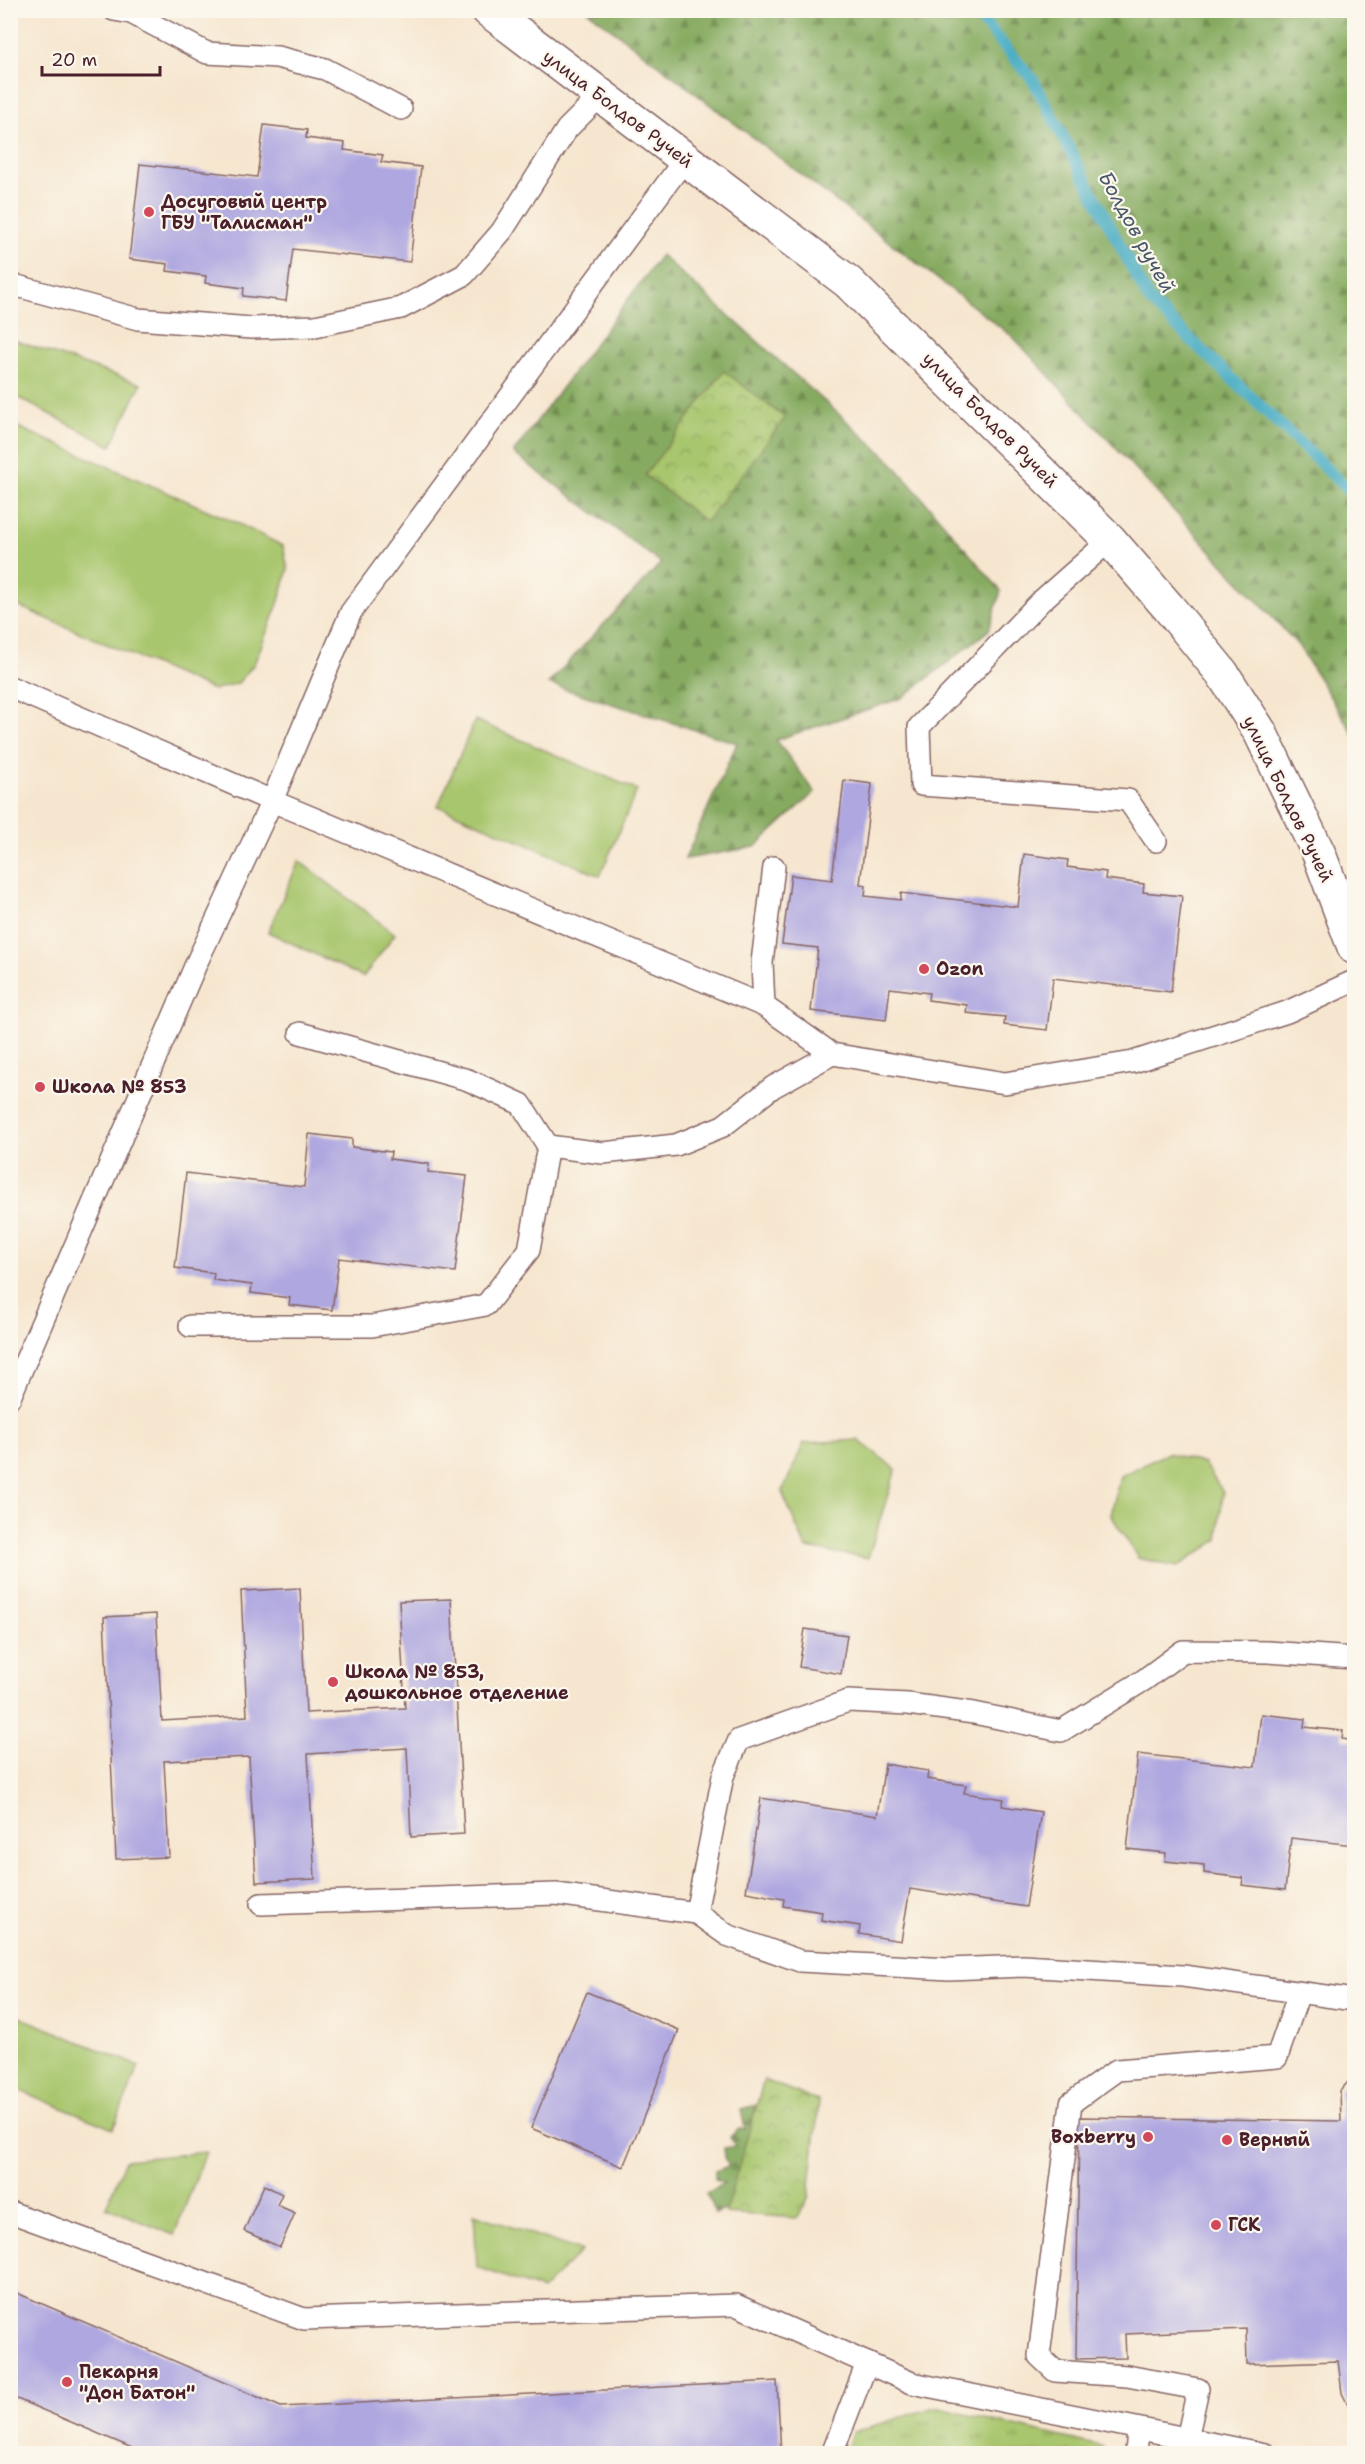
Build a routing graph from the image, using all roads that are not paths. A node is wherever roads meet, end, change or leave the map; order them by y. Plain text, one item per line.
1 (114, 10) edge
2 (488, 10) edge
3 (600, 96) junction
4 (401, 109) dead end
5 (685, 159) junction
6 (10, 284) edge
7 (1110, 540) junction
8 (10, 687) edge
9 (272, 801) junction
10 (1156, 841) dead end
11 (774, 867) dead end
12 (1354, 947) edge
13 (1354, 981) edge
14 (764, 1006) junction
15 (300, 1033) dead end
16 (832, 1054) junction
17 (548, 1146) junction
18 (190, 1326) dead end
19 (10, 1397) edge
20 (1354, 1658) edge
21 (261, 1904) dead end
22 (696, 1913) junction
23 (1299, 1993) junction
24 (1354, 2000) edge
25 (10, 2212) edge
26 (867, 2363) junction
27 (1138, 2430) junction
28 (1187, 2439) junction
29 (832, 2454) edge
30 (1136, 2454) edge
31 (1265, 2454) edge

1 - 4 lane
2 - 3 street, улица Болдов Ручей
3 - 5 street, улица Болдов Ручей
3 - 6 lane
5 - 7 street, улица Болдов Ручей
5 - 9 lane
7 - 10 lane
7 - 12 street, улица Болдов Ручей
8 - 9 lane
9 - 14 lane
9 - 19 lane
11 - 14 lane
13 - 16 lane
14 - 16 lane
15 - 17 lane
16 - 17 lane
17 - 18 lane
20 - 22 lane
21 - 22 lane
22 - 23 lane
23 - 24 lane
23 - 28 lane
25 - 26 lane
26 - 27 lane
26 - 29 lane
27 - 28 lane
27 - 30 lane
28 - 31 lane

